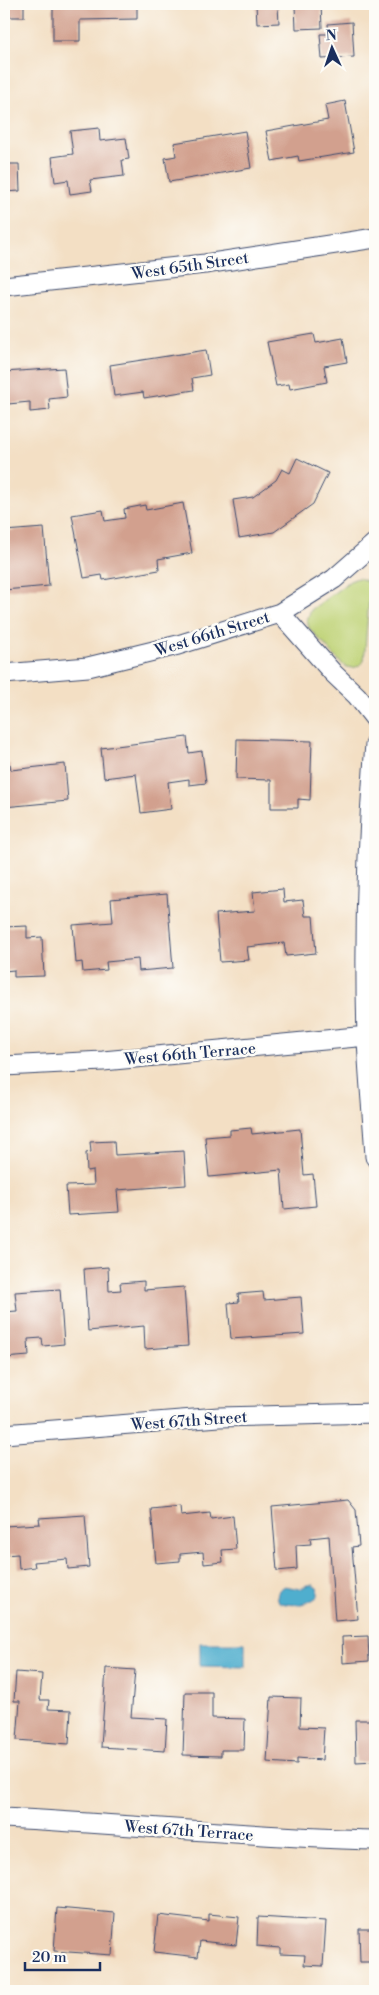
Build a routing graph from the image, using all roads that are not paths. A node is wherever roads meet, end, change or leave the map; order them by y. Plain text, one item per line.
1 (375, 238) edge
2 (4, 286) edge
3 (375, 543) edge
4 (280, 613) junction
5 (4, 674) edge
6 (375, 719) edge
7 (375, 744) edge
8 (371, 1037) edge
9 (4, 1066) edge
10 (375, 1157) edge
11 (375, 1413) edge
12 (4, 1434) edge
13 (4, 1818) edge
14 (375, 1840) edge

1 - 2 street, West 65th Street
3 - 4 street
4 - 5 street, West 66th Street
4 - 6 street, West 66th Street
7 - 8 street
8 - 9 street, West 66th Terrace
8 - 10 street
11 - 12 street, West 67th Street
13 - 14 street, West 67th Terrace

